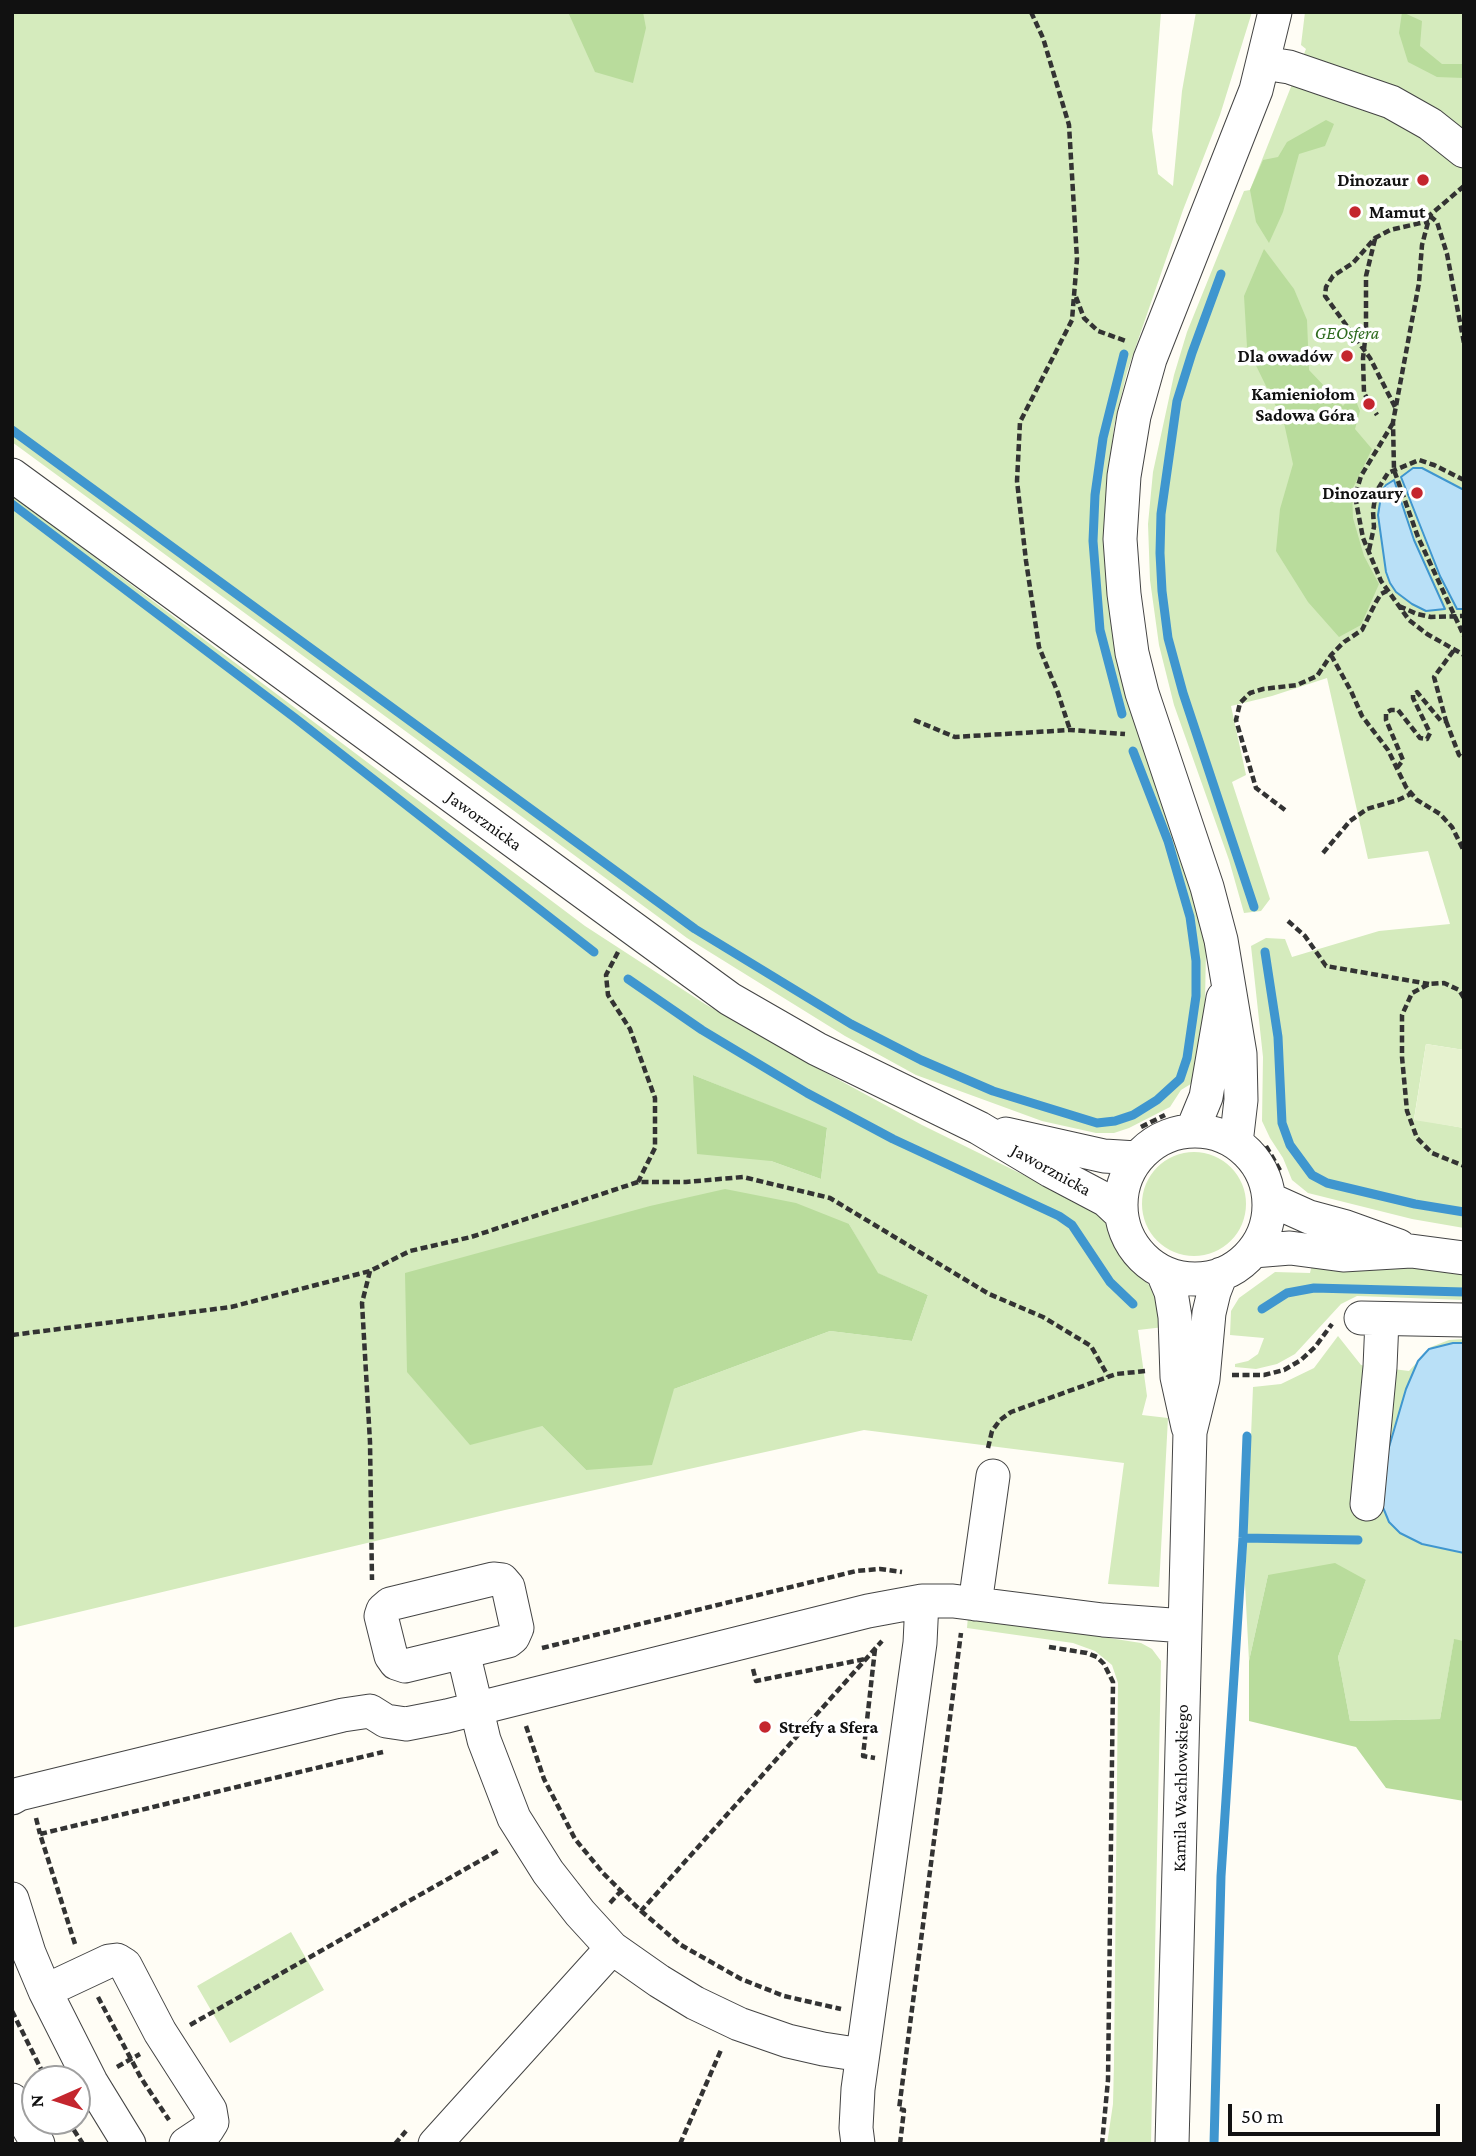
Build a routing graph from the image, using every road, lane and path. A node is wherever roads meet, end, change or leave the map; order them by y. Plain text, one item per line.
1 (1031, 12) edge
2 (1275, 12) edge
3 (1263, 63) junction
4 (1464, 151) edge
5 (1464, 186) edge
6 (1429, 218) junction
7 (1375, 238) junction
8 (1074, 293) junction
9 (1464, 342) edge
10 (1364, 349) junction
11 (1153, 351) junction
12 (1395, 407) junction
13 (1377, 415) dead end
14 (1393, 422) junction
15 (1394, 470) junction
16 (12, 475) edge
17 (1464, 481) edge
18 (1369, 551) junction
19 (1387, 591) junction
20 (1398, 606) junction
21 (1464, 616) edge
22 (1454, 617) junction
23 (1464, 636) edge
24 (1454, 650) junction
25 (1331, 655) junction
26 (1464, 655) edge
27 (914, 720) dead end
28 (1446, 721) junction
29 (1153, 728) junction
30 (1070, 730) junction
31 (1464, 759) edge
32 (1397, 768) junction
33 (1412, 794) junction
34 (1285, 810) dead end
35 (1464, 851) edge
36 (1323, 853) dead end
37 (1288, 921) dead end
38 (631, 928) junction
39 (1227, 978) junction
40 (1429, 984) junction
41 (1464, 998) edge
42 (1184, 1119) junction
43 (979, 1128) junction
44 (1249, 1142) junction
45 (1134, 1145) junction
46 (1464, 1166) edge
47 (638, 1182) junction
48 (1276, 1189) junction
49 (1121, 1214) junction
50 (1253, 1251) junction
51 (1411, 1251) junction
52 (1464, 1258) edge
53 (370, 1271) junction
54 (1163, 1272) junction
55 (1221, 1274) junction
56 (1464, 1320) edge
57 (12, 1335) edge
58 (1151, 1370) dead end
59 (1108, 1377) junction
60 (1190, 1432) junction
61 (988, 1459) joint
62 (1367, 1504) dead end
63 (904, 1572) dead end
64 (922, 1601) junction
65 (383, 1610) junction
66 (966, 1613) junction
67 (1185, 1626) junction
68 (1039, 1645) dead end
69 (538, 1649) dead end
70 (874, 1649) dead end
71 (463, 1652) junction
72 (752, 1668) dead end
73 (480, 1720) junction
74 (387, 1751) dead end
75 (874, 1770) dead end
76 (12, 1798) edge
77 (499, 1849) dead end
78 (12, 1899) edge
79 (641, 1911) junction
80 (612, 1948) junction
81 (86, 1972) junction
82 (45, 1991) junction
83 (846, 1997) dead end
84 (12, 2011) edge
85 (166, 2039) junction
86 (711, 2045) dead end
87 (862, 2055) junction
88 (130, 2059) junction
89 (39, 2065) edge
90 (82, 2065) edge
91 (91, 2082) joint
92 (12, 2100) edge
93 (178, 2133) edge
94 (38, 2144) edge
95 (129, 2144) edge
96 (435, 2144) edge
97 (680, 2144) edge
98 (858, 2144) edge
99 (1102, 2144) edge
100 (1172, 2144) edge

1 - 8 path
2 - 3 street
3 - 4 street
3 - 11 street
5 - 6 path
6 - 7 path
6 - 9 path
6 - 12 path
7 - 10 path
7 - 10 path
8 - 11 path
8 - 30 path
10 - 12 path
10 - 13 path
11 - 29 street
12 - 14 path
14 - 15 path
14 - 18 path
15 - 17 path
15 - 18 path
15 - 22 path
16 - 38 street, Jaworznicka
18 - 19 path
19 - 20 path
19 - 25 path
20 - 22 path
20 - 24 path
21 - 22 path
22 - 23 path
24 - 26 path
24 - 28 path
25 - 32 path
25 - 34 path
27 - 30 path
28 - 31 path
28 - 32 path
29 - 30 path
29 - 39 street
32 - 33 path
33 - 35 path
33 - 36 path
37 - 40 path
38 - 43 street, Jaworznicka
38 - 47 path
39 - 42 street
39 - 44 street
40 - 41 path
40 - 46 path
42 - 44 street
42 - 45 path
42 - 45 street
43 - 45 street, Jaworznicka
43 - 49 street, Jaworznicka
44 - 48 street
44 - 48 path
45 - 49 street
47 - 53 path
47 - 59 path
48 - 50 street
48 - 51 street
49 - 54 street
50 - 51 street
50 - 55 street
51 - 52 street
53 - 57 path
53 - 65 path
54 - 55 street
54 - 60 street, Kamila Wachlowskiego
55 - 60 street, Kamila Wachlowskiego
56 - 62 street
58 - 59 path
59 - 61 path
60 - 67 street, Kamila Wachlowskiego
61 - 66 street
63 - 69 path
64 - 66 street
64 - 73 street
64 - 87 street
65 - 71 street
65 - 71 street
66 - 67 street
67 - 100 street, Kamila Wachlowskiego
68 - 99 path
70 - 75 path
71 - 73 street
72 - 79 path
73 - 76 street
73 - 79 path
73 - 80 street
74 - 81 path
77 - 85 path
78 - 82 street
79 - 83 path
80 - 87 street
80 - 96 street
81 - 82 street
81 - 85 street
81 - 88 path
82 - 90 street
84 - 89 path
85 - 88 path
85 - 93 street
86 - 97 path
87 - 98 street
88 - 91 path
88 - 93 path
91 - 95 street
92 - 94 street

